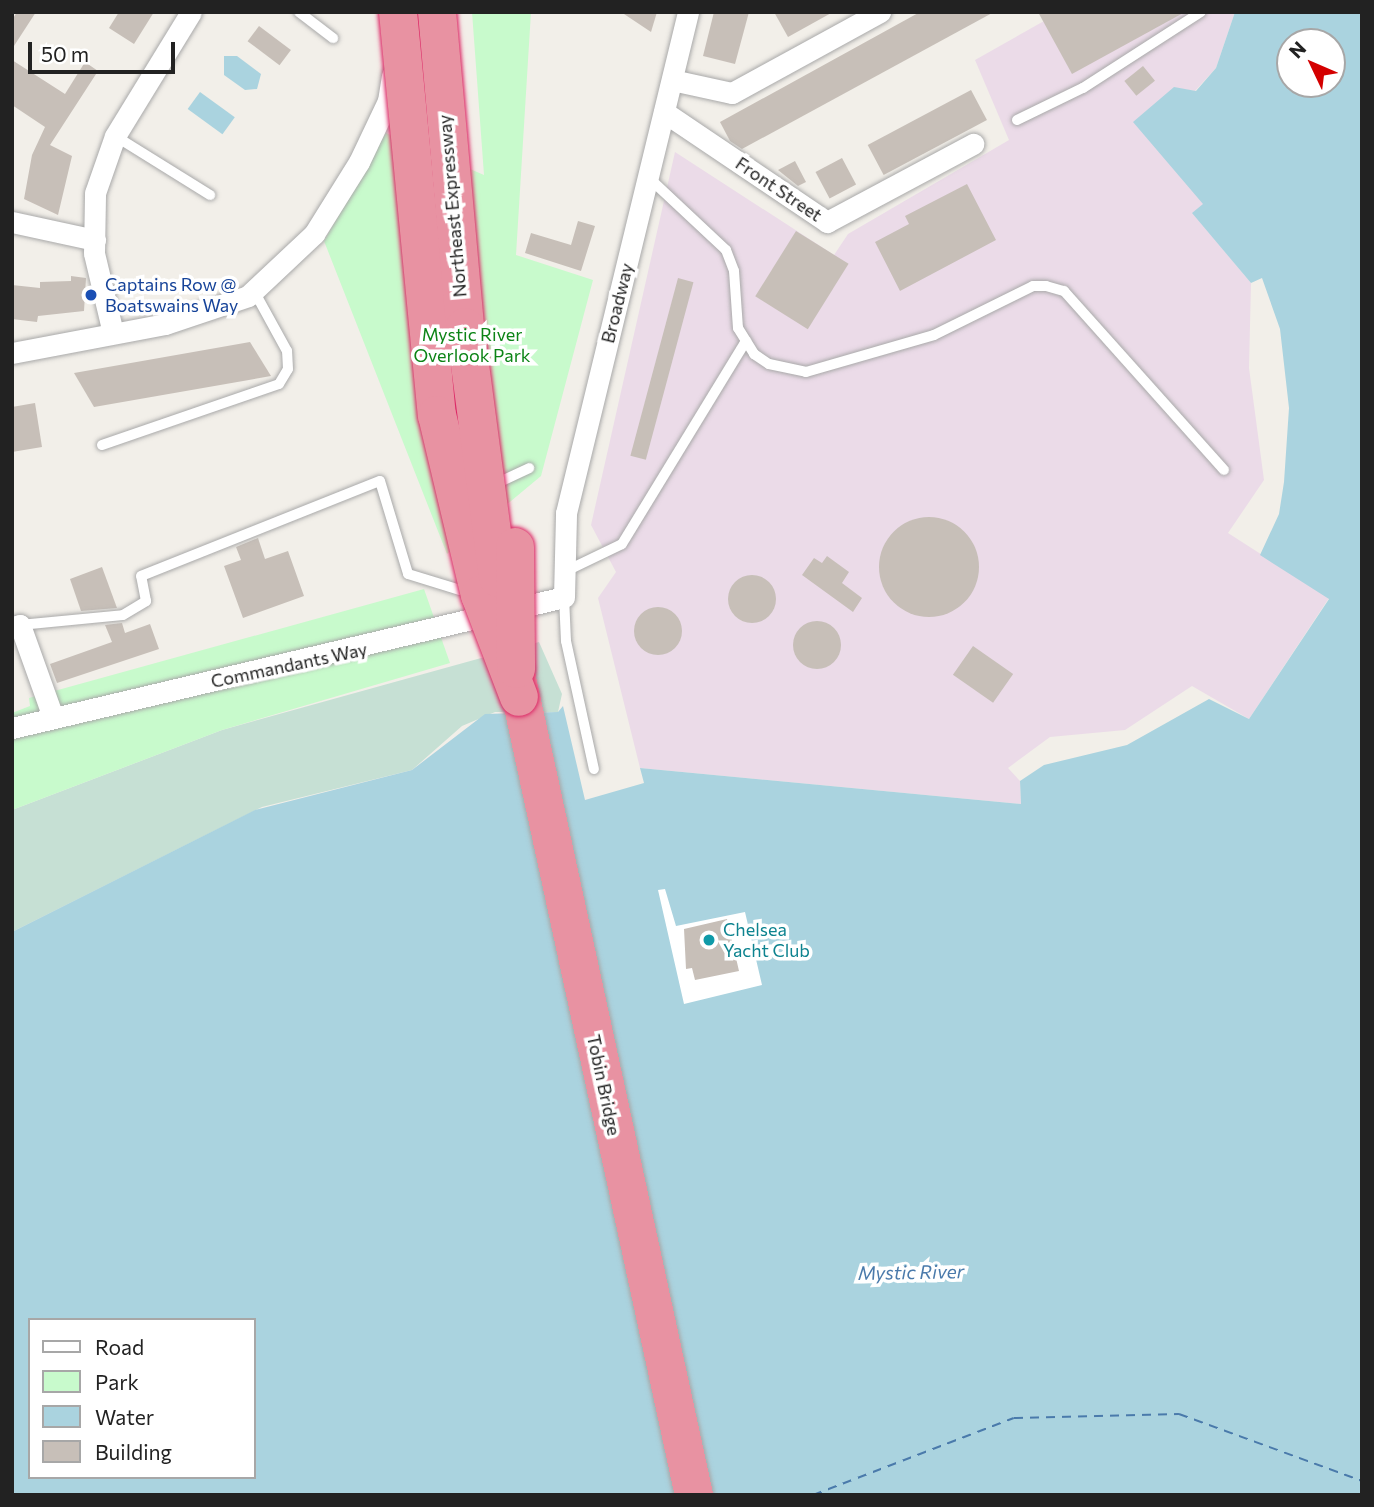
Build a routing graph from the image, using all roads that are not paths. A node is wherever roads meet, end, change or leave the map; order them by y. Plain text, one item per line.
1 (191, 12) edge
2 (299, 12) edge
3 (399, 12) edge
4 (437, 12) edge
5 (459, 12) edge
6 (688, 12) edge
7 (880, 12) edge
8 (1201, 12) edge
9 (333, 38) dead end
10 (672, 80) junction
11 (664, 112) junction
12 (1017, 120) dead end
13 (115, 136) junction
14 (973, 144) dead end
15 (648, 177) junction
16 (211, 195) dead end
17 (12, 222) edge
18 (94, 240) junction
19 (254, 291) junction
20 (113, 333) junction
21 (746, 341) junction
22 (12, 353) edge
23 (102, 445) dead end
24 (529, 468) dead end
25 (1224, 470) dead end
26 (451, 544) dead end
27 (564, 572) junction
28 (564, 597) junction
29 (467, 624) junction
30 (16, 626) edge
31 (517, 686) junction
32 (53, 717) junction
33 (12, 728) edge
34 (594, 769) dead end
35 (693, 1495) edge

1 - 13 street
2 - 9 lane
3 - 19 street
3 - 31 highway, bridge
4 - 31 highway, Northeast Expressway, bridge
5 - 31 highway, bridge
6 - 10 street, Broadway
7 - 10 street
8 - 12 lane
10 - 11 street, Broadway
11 - 14 street, Front Street
11 - 15 street, Broadway
13 - 16 lane
13 - 18 street
15 - 21 lane
15 - 27 street, Broadway
17 - 18 street
18 - 20 street
19 - 20 street
19 - 23 lane
20 - 22 street
21 - 25 lane
21 - 27 lane
24 - 26 lane
27 - 28 street, Broadway
28 - 29 street, Commandants Way
28 - 34 lane
29 - 30 lane
29 - 32 street, Commandants Way
30 - 32 street
31 - 35 highway, Tobin Bridge, bridge
32 - 33 street, Commandants Way

